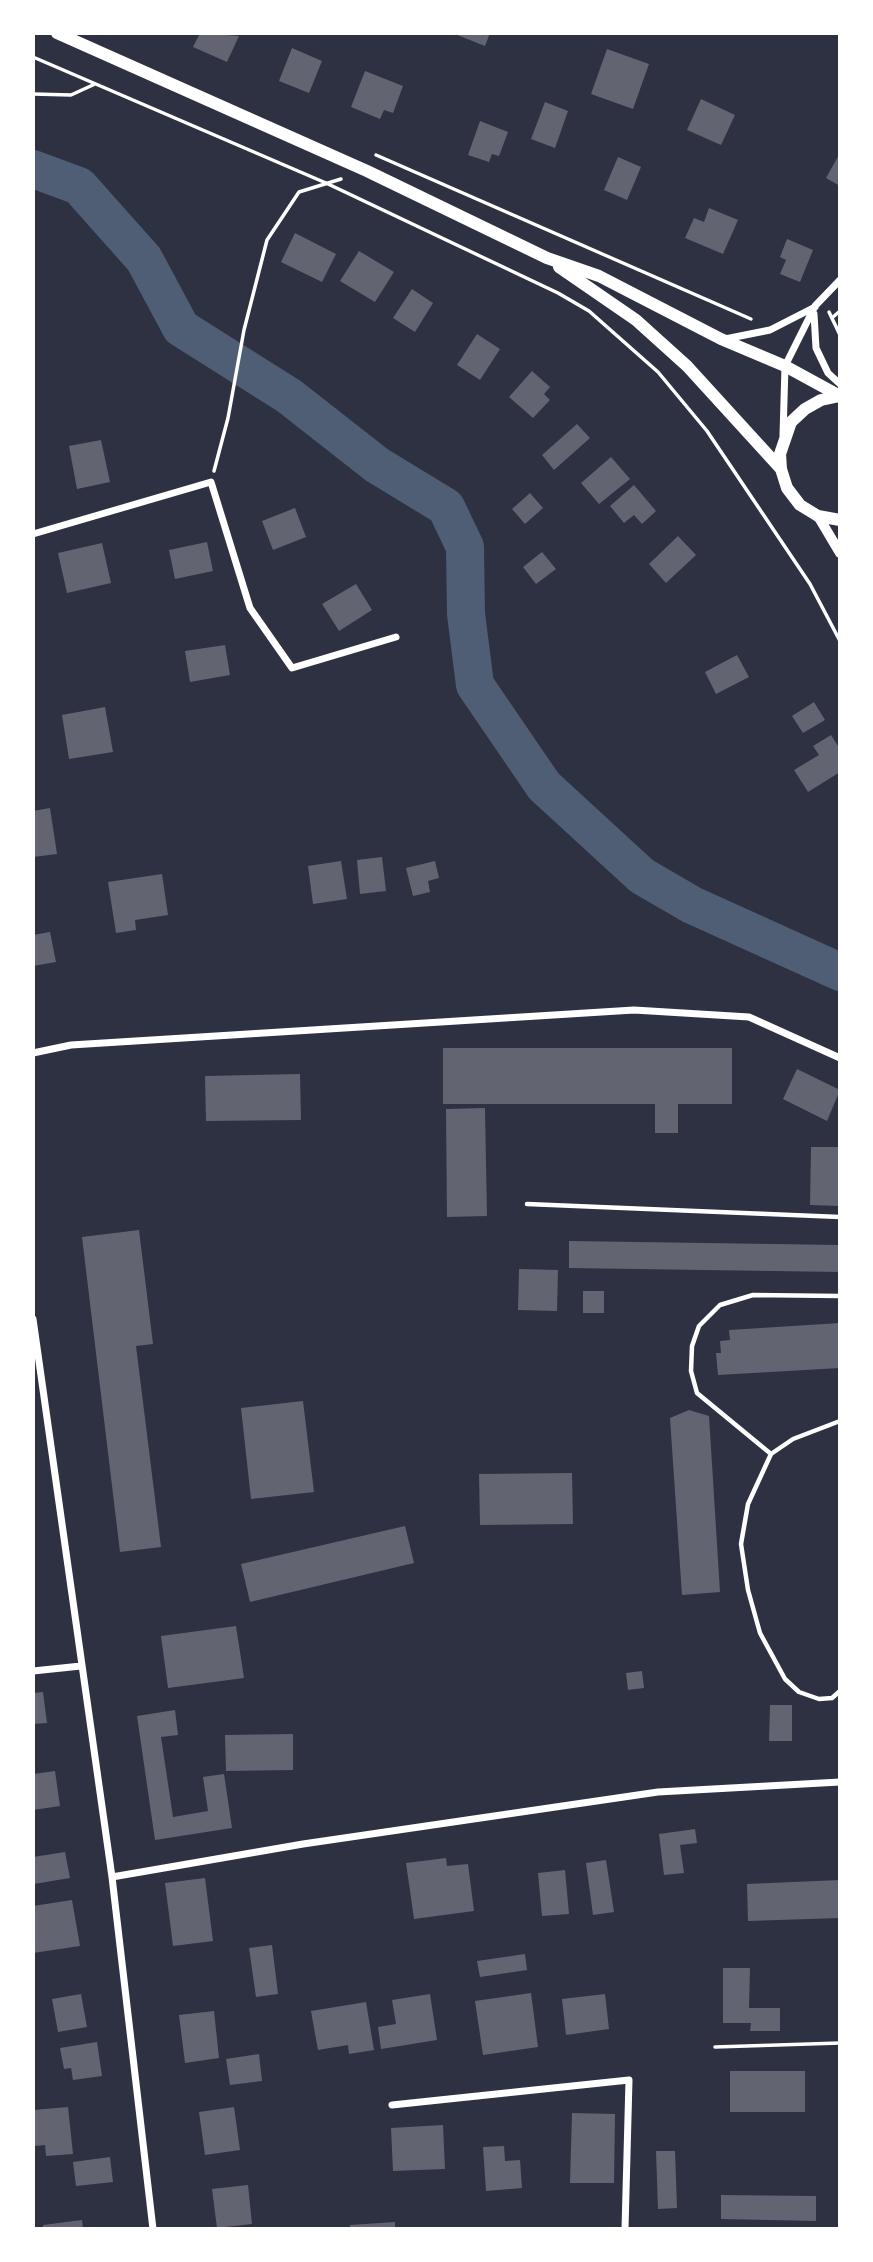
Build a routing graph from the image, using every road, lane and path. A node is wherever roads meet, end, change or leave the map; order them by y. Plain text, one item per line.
1 (57, 33) edge
2 (33, 57) edge
3 (95, 84) junction
4 (33, 94) edge
5 (366, 150) dead end
6 (366, 171) junction
7 (326, 183) junction
8 (547, 258) junction
9 (840, 280) edge
10 (818, 303) junction
11 (840, 311) edge
12 (833, 317) junction
13 (757, 318) dead end
14 (840, 335) edge
15 (721, 339) junction
16 (785, 366) junction
17 (840, 384) edge
18 (840, 396) edge
19 (783, 439) junction
20 (781, 469) junction
21 (211, 482) junction
22 (818, 516) junction
23 (840, 520) edge
24 (33, 534) edge
25 (840, 553) edge
26 (396, 637) dead end
27 (840, 641) edge
28 (33, 1053) edge
29 (840, 1058) edge
30 (527, 1204) dead end
31 (840, 1217) edge
32 (840, 1296) edge
33 (33, 1319) edge
34 (840, 1420) edge
35 (771, 1454) junction
36 (81, 1666) junction
37 (33, 1671) edge
38 (840, 1691) edge
39 (840, 1782) edge
40 (112, 1877) junction
41 (840, 2043) edge
42 (715, 2047) dead end
43 (392, 2105) dead end
44 (153, 2229) edge
45 (625, 2229) edge

1 - 6 main road
2 - 3 path
3 - 4 path
3 - 7 path
5 - 13 path
6 - 7 path
6 - 8 main road
7 - 21 path
7 - 27 path
8 - 15 main road
8 - 20 main road
9 - 10 street
10 - 12 path
10 - 15 street
10 - 16 street
10 - 17 street
11 - 12 path
12 - 14 path
15 - 16 main road
16 - 18 main road
16 - 19 street
18 - 19 main road
19 - 20 main road
20 - 22 main road
21 - 24 street
21 - 26 street
22 - 23 main road
22 - 25 street
28 - 29 street
30 - 31 lane
32 - 35 lane
33 - 36 street
34 - 35 lane
35 - 38 lane
36 - 37 street
36 - 40 street
39 - 40 street
40 - 44 street
41 - 42 path
43 - 45 street

